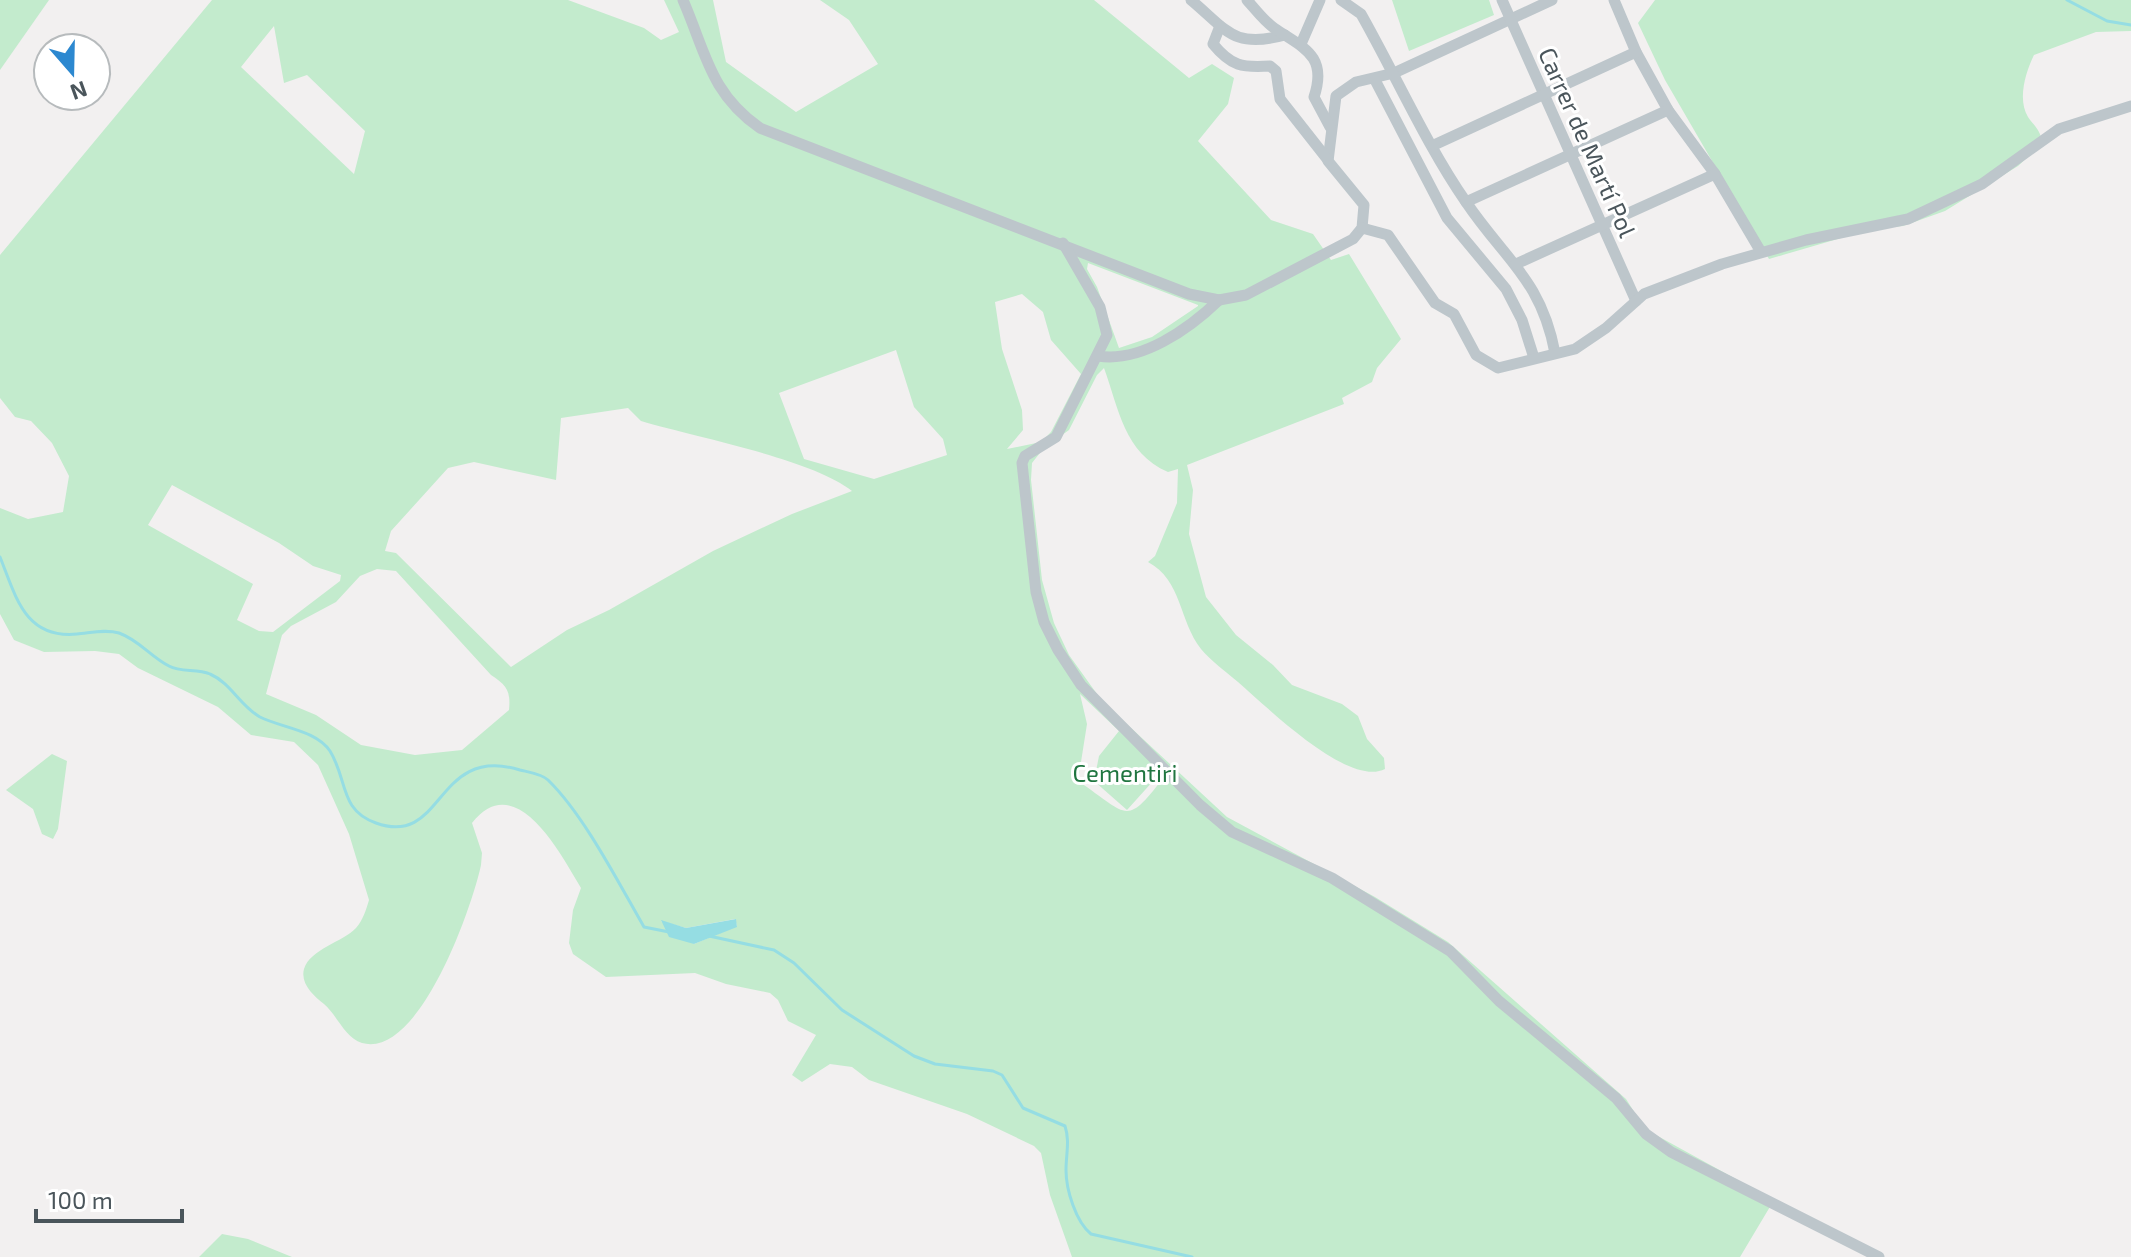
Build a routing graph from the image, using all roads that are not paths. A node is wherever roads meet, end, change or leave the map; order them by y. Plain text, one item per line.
1 (683, 0) edge
2 (1191, 0) edge
3 (1247, 0) edge
4 (1320, 0) edge
5 (1341, 0) edge
6 (1502, 0) edge
7 (1552, 0) edge
8 (1614, 0) edge
9 (1509, 20) junction
10 (1220, 26) junction
11 (1285, 35) junction
12 (1301, 44) junction
13 (1636, 52) junction
14 (1394, 73) junction
15 (1375, 80) junction
16 (1541, 93) junction
17 (2131, 106) edge
18 (1668, 110) junction
19 (1330, 127) junction
20 (1434, 145) junction
21 (1570, 157) junction
22 (1328, 161) junction
23 (1715, 174) junction
24 (1466, 202) junction
25 (1602, 227) junction
26 (1362, 228) junction
27 (1063, 243) junction
28 (1761, 252) junction
29 (1516, 264) junction
30 (1219, 300) junction
31 (1636, 301) junction
32 (1555, 353) junction
33 (1098, 356) junction
34 (1534, 358) junction
35 (1879, 1257) edge

1 - 27 street
2 - 10 street
3 - 11 street
4 - 12 street
5 - 14 street
6 - 9 street, Carrer de Martí Pol
7 - 9 street
8 - 13 street
9 - 14 street
9 - 16 street, Carrer de Martí Pol
10 - 11 street
10 - 22 street
11 - 12 street
12 - 19 street
13 - 16 street
13 - 18 street
14 - 15 street
14 - 20 street
15 - 19 street
15 - 34 street
16 - 20 street
16 - 21 street, Carrer de Martí Pol
17 - 28 street
18 - 21 street
18 - 23 street
19 - 22 street
20 - 24 street
21 - 24 street
21 - 25 street, Carrer de Martí Pol
22 - 26 street
23 - 25 street
23 - 28 street
24 - 29 street
25 - 29 street
25 - 31 street, Carrer de Martí Pol
26 - 30 street
26 - 34 street
27 - 30 street
27 - 33 street
28 - 31 street
29 - 32 street
30 - 33 street
31 - 32 street
32 - 34 street
33 - 35 street

